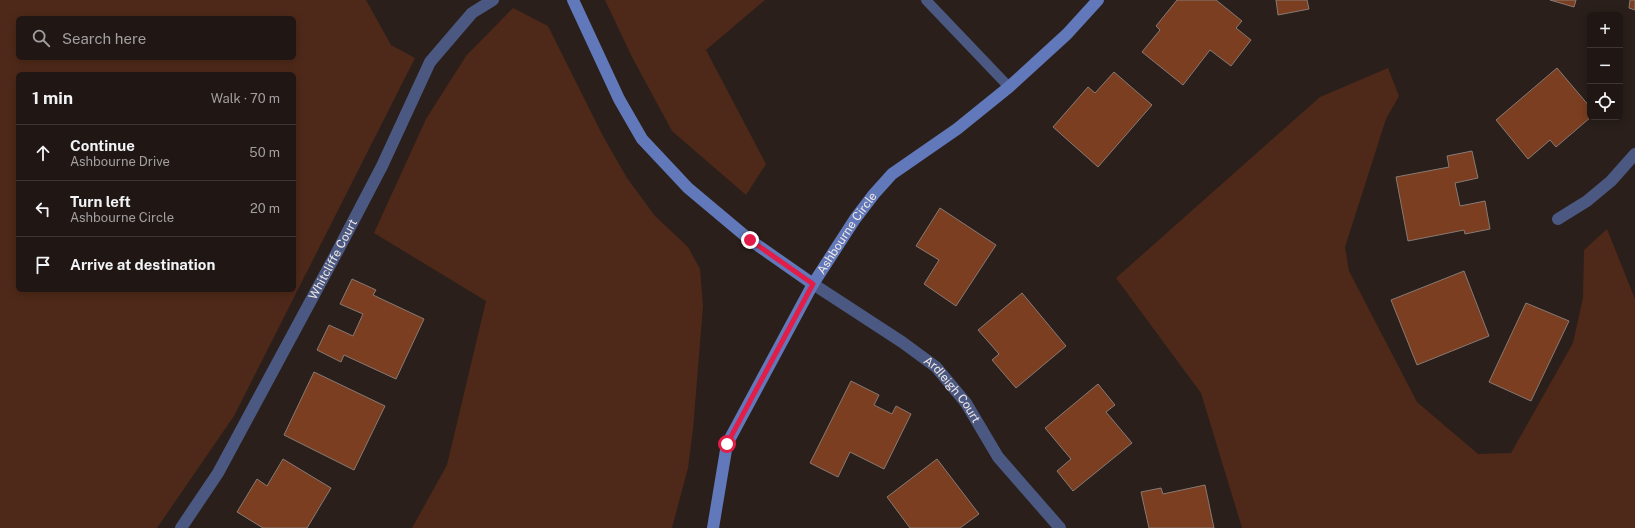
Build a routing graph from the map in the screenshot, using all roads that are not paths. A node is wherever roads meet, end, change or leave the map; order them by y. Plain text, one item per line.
1 (494, 0) edge
2 (573, 0) edge
3 (926, 0) edge
4 (1098, 0) edge
5 (1009, 87) junction
6 (1635, 154) edge
7 (1558, 219) dead end
8 (813, 284) junction
9 (181, 528) edge
10 (713, 528) edge
11 (1060, 528) edge

1 - 9 street, Whitcliffe Court
2 - 8 street, Ashbourne Circle
3 - 5 lane
4 - 5 street, Ashbourne Circle
5 - 8 street, Ashbourne Circle
6 - 7 street
8 - 10 street
8 - 11 street, Ardleigh Court

